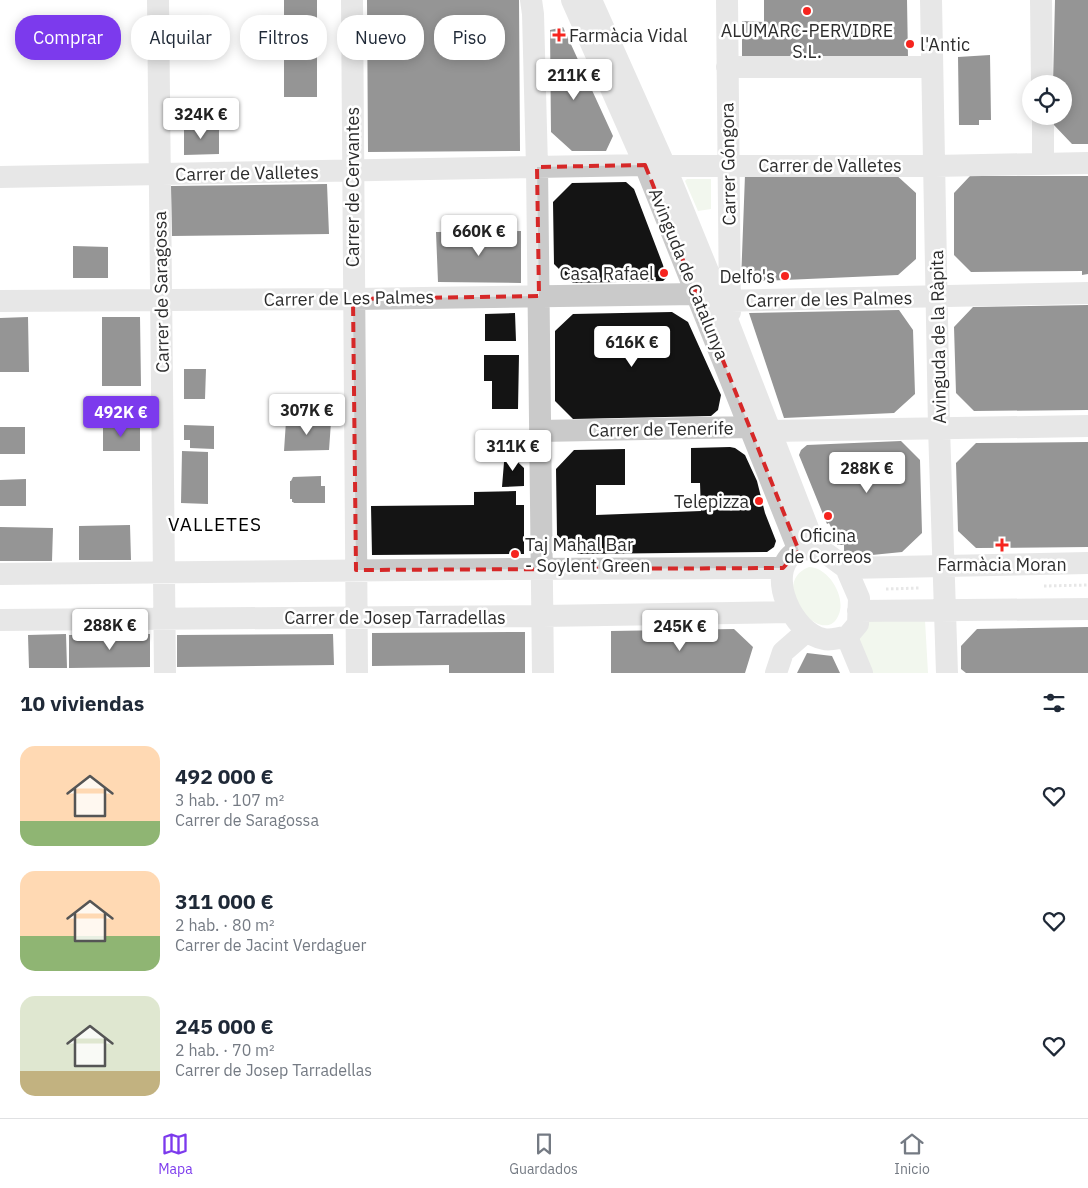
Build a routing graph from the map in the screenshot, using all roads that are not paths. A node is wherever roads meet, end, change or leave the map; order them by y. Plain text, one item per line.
1 (158, 0) edge
2 (352, 0) edge
3 (531, 0) edge
4 (572, 0) edge
5 (592, 0) edge
6 (726, 0) edge
7 (931, 0) edge
8 (1042, 0) edge
9 (727, 67) junction
10 (932, 67) junction
11 (1042, 75) edge
12 (1043, 125) edge
13 (1088, 163) edge
14 (1043, 164) junction
15 (728, 165) junction
16 (655, 166) junction
17 (935, 166) junction
18 (537, 167) junction
19 (352, 172) junction
20 (160, 174) junction
21 (0, 177) edge
22 (1088, 293) edge
23 (697, 294) junction
24 (539, 296) junction
25 (938, 296) junction
26 (161, 299) junction
27 (354, 299) junction
28 (0, 301) edge
29 (725, 301) junction
30 (1088, 426) edge
31 (940, 428) junction
32 (760, 429) junction
33 (540, 431) junction
34 (808, 550) junction
35 (1088, 563) edge
36 (943, 566) junction
37 (542, 568) junction
38 (783, 568) junction
39 (846, 568) junction
40 (356, 570) junction
41 (164, 572) junction
42 (0, 574) edge
43 (1088, 609) edge
44 (858, 611) junction
45 (945, 611) junction
46 (790, 612) junction
47 (542, 616) junction
48 (357, 617) junction
49 (164, 619) junction
50 (0, 620) edge
51 (807, 631) junction
52 (847, 636) junction
53 (165, 673) edge
54 (357, 673) edge
55 (543, 673) edge
56 (776, 673) edge
57 (862, 673) edge
58 (947, 673) edge

1 - 20 street, Carrer de Saragossa
2 - 19 street, Carrer de Cervantes
3 - 18 street
4 - 16 street, Avinguda de Catalunya
5 - 16 street
6 - 9 street, Carrer Góngora
7 - 10 street, Avinguda de la Ràpita
8 - 11 street
9 - 10 street
9 - 15 street, Carrer Góngora
10 - 17 street, Avinguda de la Ràpita
12 - 14 street
13 - 14 street, Carrer de Valletes
14 - 17 street, Carrer de Valletes
15 - 16 street, Carrer de Valletes
15 - 17 street, Carrer de Valletes
15 - 29 street, Carrer Góngora
16 - 18 street, Carrer de Valletes
16 - 23 street, Avinguda de Catalunya
16 - 29 street
17 - 25 street, Avinguda de la Ràpita
18 - 19 street, Carrer de Valletes
18 - 24 street
19 - 20 street, Carrer de Valletes
19 - 27 street, Carrer de Cervantes
20 - 21 street, Carrer de Valletes
20 - 26 street, Carrer de Saragossa
22 - 25 street, Carrer de les Palmes
23 - 24 street, Carrer de Les Palmes
23 - 32 street, Avinguda de Catalunya
24 - 27 street, Carrer de Les Palmes
24 - 33 street
25 - 29 street, Carrer de les Palmes
25 - 31 street, Avinguda de la Ràpita
26 - 27 street, Carrer de Les Palmes
26 - 28 street, Carrer de Les Palmes
26 - 41 street, Carrer de Saragossa
27 - 40 street, Carrer de Cervantes
29 - 32 street, Carrer Góngora
30 - 31 street, Carrer de Tenerife
31 - 32 street, Carrer de Tenerife
31 - 36 street, Avinguda de la Ràpita
32 - 33 street, Carrer de Tenerife
32 - 34 street, Avinguda de Catalunya
33 - 37 street
34 - 38 street
34 - 39 street
35 - 36 street
36 - 39 street
36 - 45 street, Avinguda de la Ràpita
37 - 38 street
37 - 40 street
37 - 47 street
38 - 46 street
39 - 44 street
40 - 41 street
40 - 48 street, Carrer de Cervantes
41 - 42 street
41 - 49 street, Carrer de Saragossa
43 - 45 street
44 - 45 street
44 - 52 street
45 - 58 street, Avinguda de la Ràpita
46 - 47 street, Carrer de Josep Tarradellas
46 - 51 street
47 - 48 street, Carrer de Josep Tarradellas
47 - 55 street
48 - 49 street, Carrer de Josep Tarradellas
48 - 54 street, Carrer de Cervantes
49 - 50 street, Carrer de Josep Tarradellas
49 - 53 street, Carrer de Saragossa
51 - 52 street
51 - 56 street
52 - 57 street

